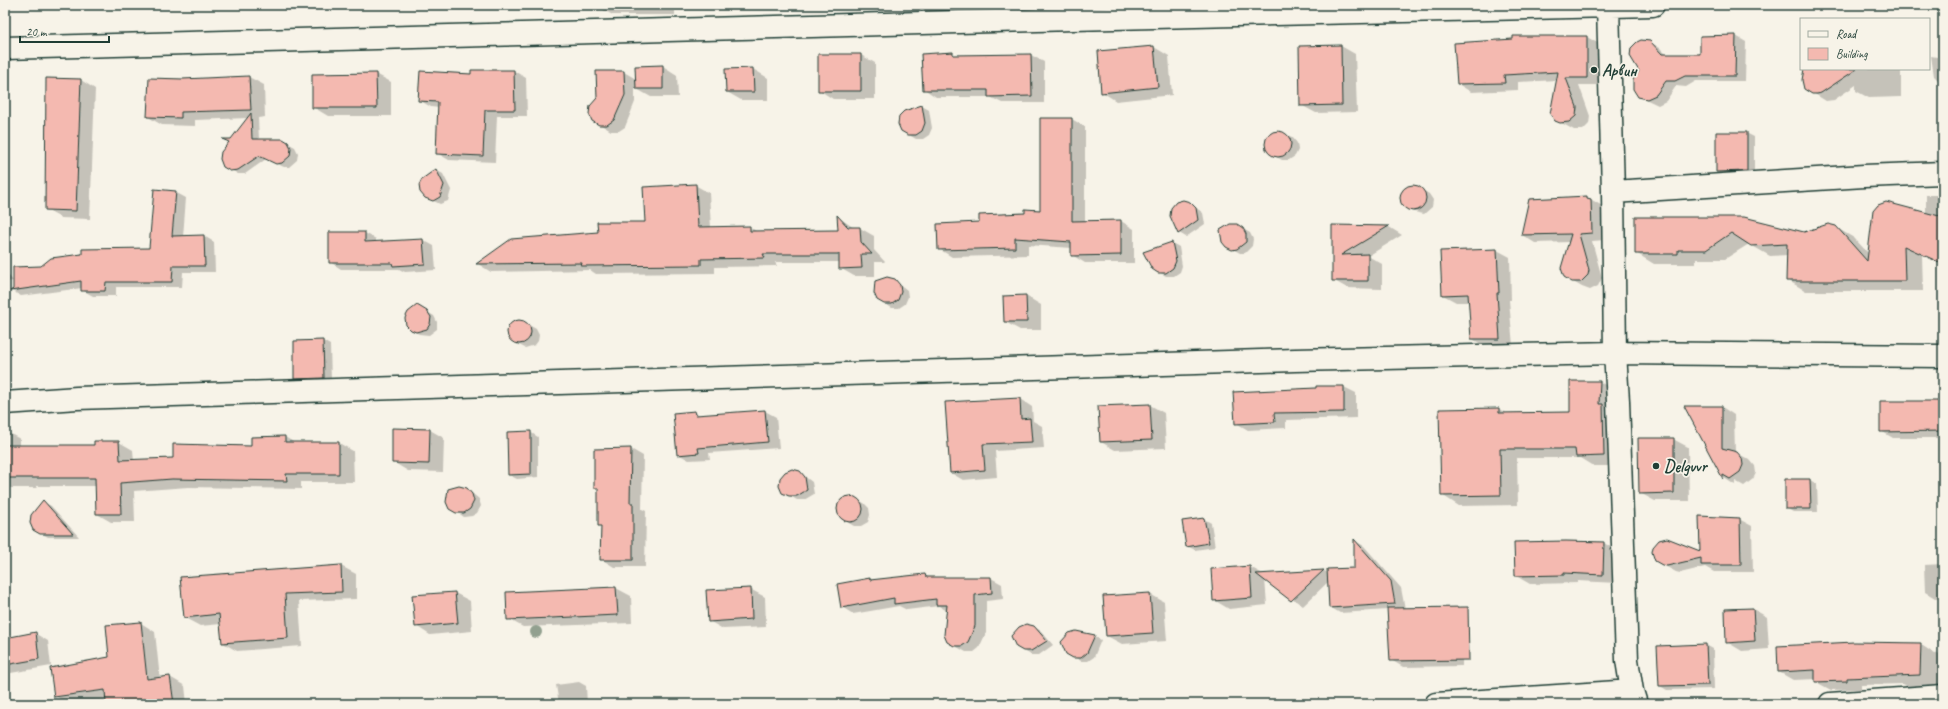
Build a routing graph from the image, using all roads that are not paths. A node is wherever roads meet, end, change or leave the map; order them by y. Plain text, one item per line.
1 (1653, 5) edge
2 (1608, 6) edge
3 (5, 48) edge
4 (1943, 173) edge
5 (1613, 192) junction
6 (1615, 352) junction
7 (1943, 356) edge
8 (5, 403) edge
9 (1943, 696) edge
10 (1634, 698) edge
11 (1436, 704) edge
12 (1830, 704) edge

1 - 2 street
2 - 3 street
2 - 5 street
4 - 5 street
5 - 6 street
6 - 7 street
6 - 8 street
6 - 10 street
9 - 12 street
10 - 11 street

